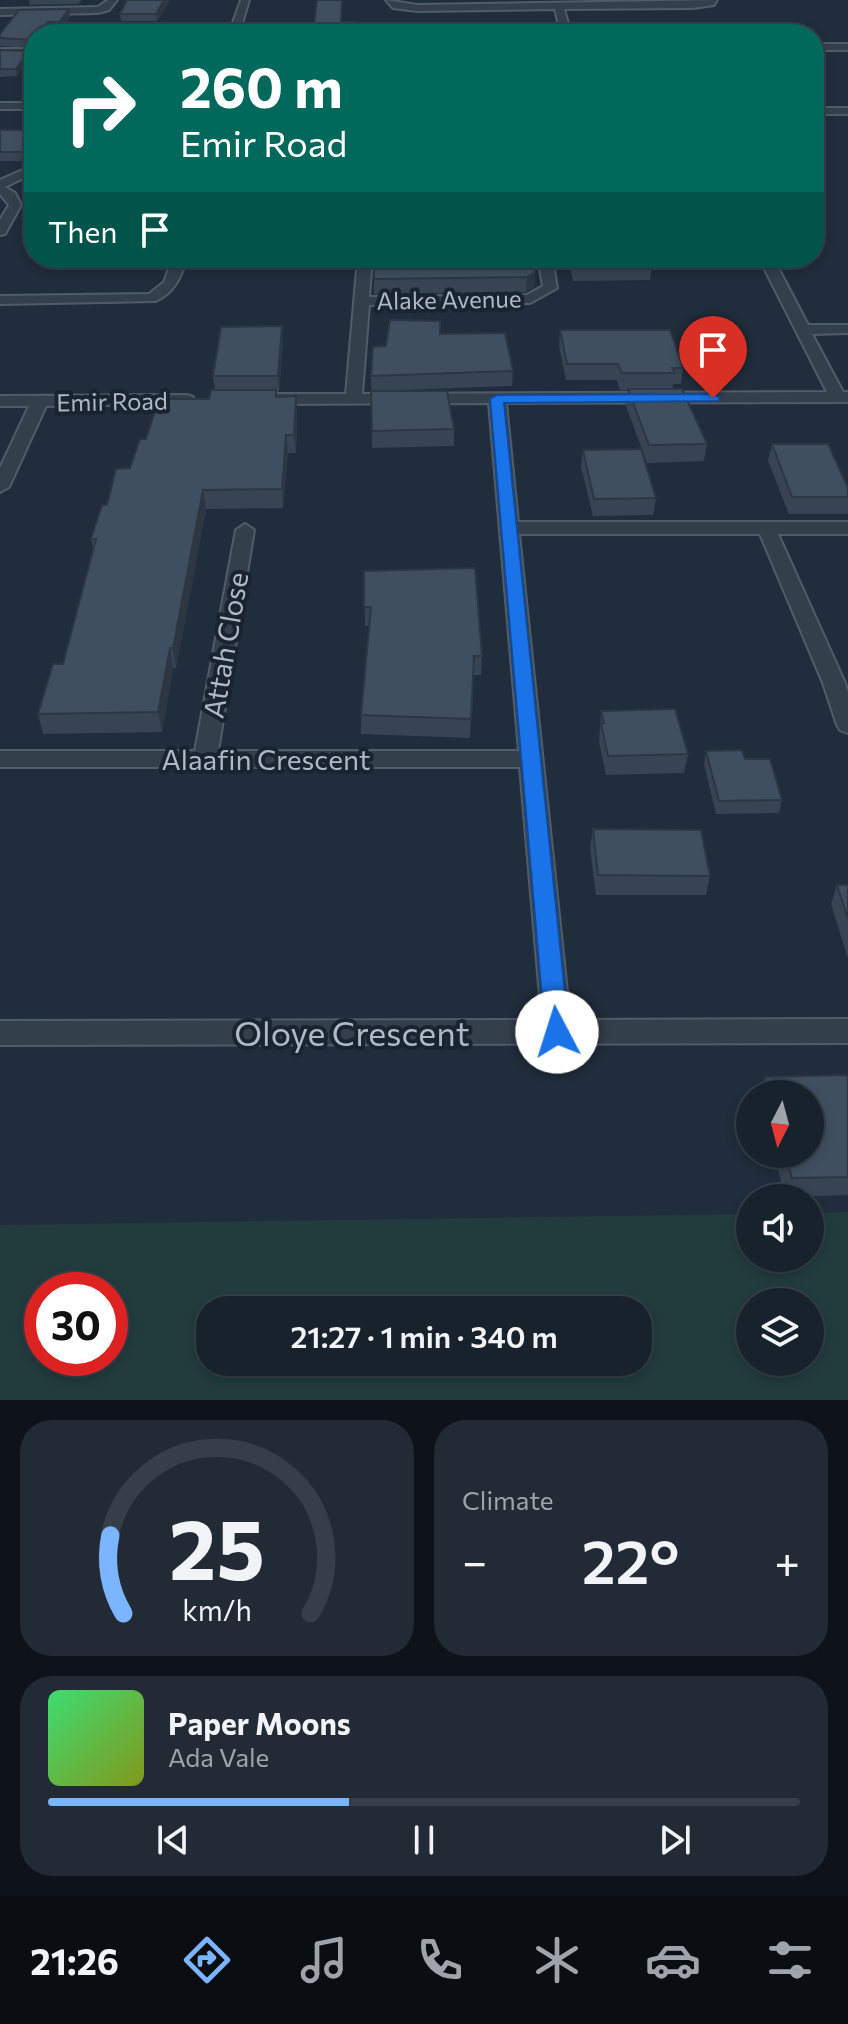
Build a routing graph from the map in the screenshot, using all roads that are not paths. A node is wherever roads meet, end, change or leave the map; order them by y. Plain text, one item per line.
1 (113, 0) edge
2 (245, 0) edge
3 (390, 0) edge
4 (713, 0) edge
5 (559, 7) junction
6 (0, 12) edge
7 (237, 24) edge
8 (563, 24) edge
9 (824, 47) edge
10 (848, 47) edge
11 (0, 52) edge
12 (24, 52) edge
13 (0, 106) edge
14 (24, 106) edge
15 (824, 111) edge
16 (848, 111) edge
17 (24, 174) edge
18 (0, 187) edge
19 (0, 231) edge
20 (177, 268) edge
21 (364, 268) edge
22 (547, 268) edge
23 (771, 268) edge
24 (0, 300) edge
25 (362, 301) junction
26 (848, 329) edge
27 (803, 330) junction
28 (842, 397) edge
29 (354, 399) junction
30 (497, 399) junction
31 (197, 400) edge
32 (244, 400) edge
33 (0, 401) edge
34 (39, 402) junction
35 (0, 487) edge
36 (509, 528) junction
37 (848, 528) edge
38 (767, 529) junction
39 (245, 530) dead end
40 (841, 683) edge
41 (848, 725) edge
42 (0, 759) edge
43 (205, 759) junction
44 (531, 759) junction
45 (848, 1031) edge
46 (557, 1032) junction
47 (0, 1033) edge

1 - 6 street
2 - 7 street
3 - 5 street
4 - 5 street
5 - 8 street
9 - 10 street
11 - 12 street
13 - 14 street
15 - 16 street
17 - 18 street
18 - 19 street
20 - 24 street
21 - 25 street
22 - 25 street, Alake Avenue
23 - 27 street
25 - 29 street
26 - 27 street
27 - 28 street
28 - 30 street
29 - 30 street
29 - 32 street
30 - 36 street
31 - 34 street, Emir Road
33 - 34 street, Emir Road
34 - 35 street
36 - 38 street
36 - 44 street
37 - 38 street
38 - 40 street
39 - 43 street, Attah Close
40 - 41 street
42 - 43 street, Alaafin Crescent
43 - 44 street, Alaafin Crescent
44 - 46 street
45 - 46 street, Oloye Crescent
46 - 47 street, Oloye Crescent

